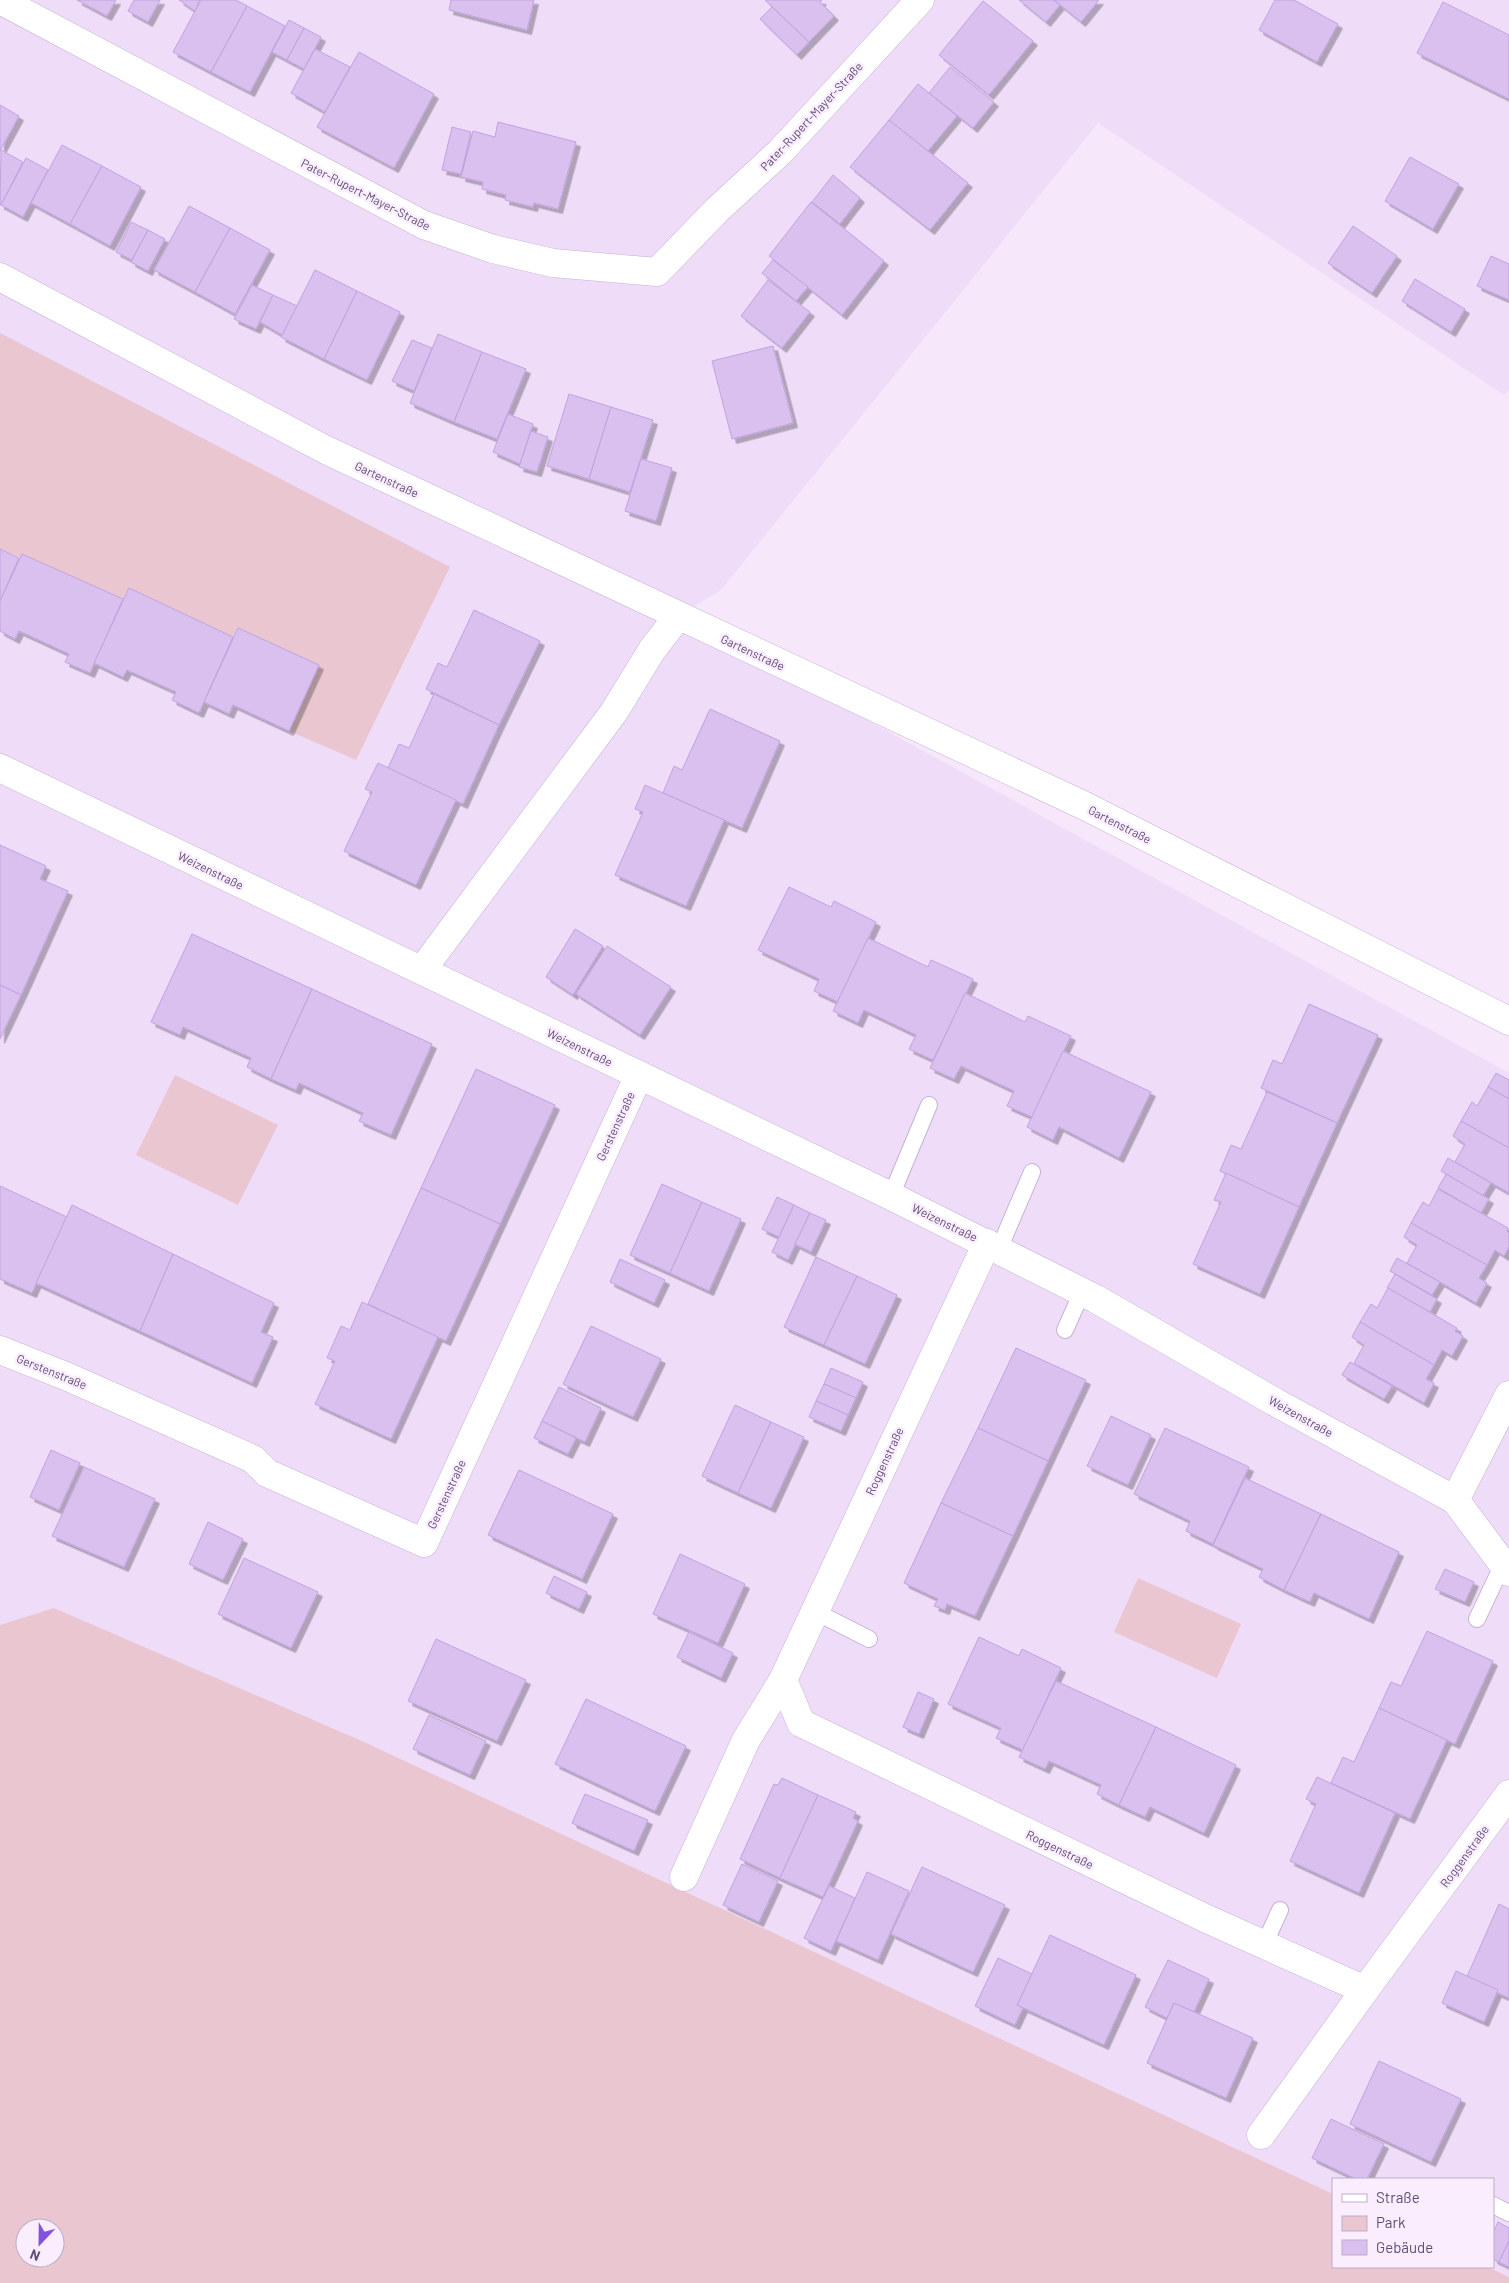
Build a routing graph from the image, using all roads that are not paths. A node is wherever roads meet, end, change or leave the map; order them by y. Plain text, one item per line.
1 (0, 0) edge
2 (920, 0) edge
3 (0, 278) edge
4 (678, 616) junction
5 (0, 768) edge
6 (422, 970) junction
7 (1509, 1021) edge
8 (639, 1075) junction
9 (929, 1104) dead end
10 (1032, 1172) dead end
11 (891, 1196) junction
12 (993, 1246) junction
13 (1082, 1292) junction
14 (1065, 1330) dead end
15 (0, 1350) edge
16 (1509, 1395) edge
17 (1455, 1500) junction
18 (1506, 1568) edge
19 (814, 1611) junction
20 (1477, 1619) dead end
21 (868, 1639) dead end
22 (782, 1680) junction
23 (1509, 1794) edge
24 (684, 1877) dead end
25 (1280, 1910) dead end
26 (1264, 1945) junction
27 (1365, 1990) junction
28 (1261, 2135) dead end
29 (1494, 2206) edge
30 (1509, 2213) edge

1 - 2 street, Pater-Rupert-Mayer-Straße
3 - 4 street, Gartenstraße
4 - 6 street
4 - 7 street, Gartenstraße
5 - 6 street, Weizenstraße
6 - 8 street, Weizenstraße
8 - 11 street, Weizenstraße
8 - 15 street, Gerstenstraße
9 - 11 lane
10 - 12 lane
11 - 12 street, Weizenstraße
12 - 13 street, Weizenstraße
12 - 19 street, Roggenstraße
13 - 14 lane
13 - 17 street, Weizenstraße
16 - 17 street
17 - 18 street, Weizenstraße
18 - 20 lane
19 - 21 lane
19 - 22 street, Roggenstraße
22 - 24 street, Roggenstraße
22 - 26 street, Roggenstraße
23 - 27 street, Roggenstraße
25 - 26 lane
26 - 27 street, Roggenstraße
27 - 28 street, Roggenstraße
29 - 30 lane

